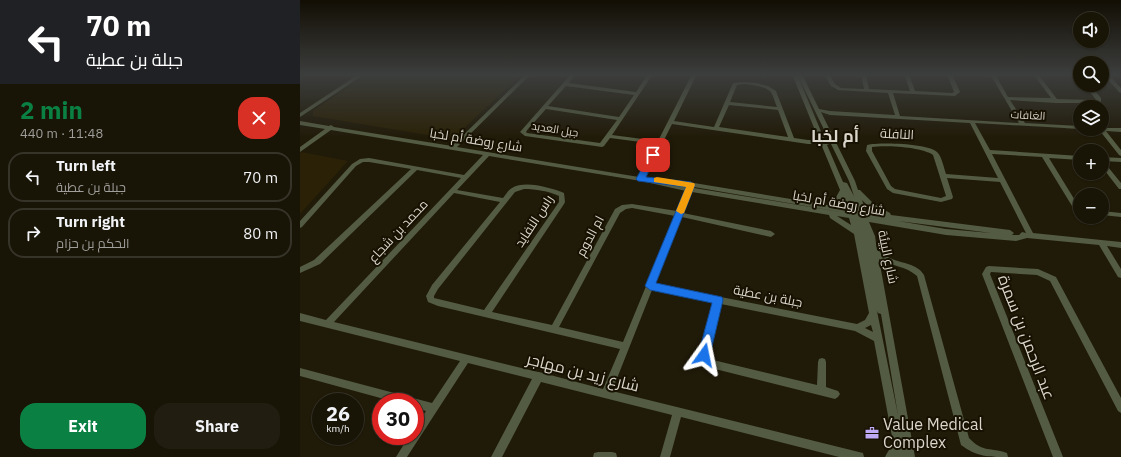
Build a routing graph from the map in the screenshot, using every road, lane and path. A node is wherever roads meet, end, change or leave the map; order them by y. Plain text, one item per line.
1 (331, 95) edge
2 (507, 95) edge
3 (555, 95) edge
4 (637, 95) edge
5 (684, 95) edge
6 (730, 95) edge
7 (775, 95) edge
8 (803, 95) edge
9 (808, 95) edge
10 (891, 95) edge
11 (1005, 95) edge
12 (1052, 95) edge
13 (1096, 95) edge
14 (1007, 98) junction
15 (1056, 101) junction
16 (727, 103) junction
17 (544, 107) junction
18 (780, 109) junction
19 (817, 110) junction
20 (830, 114) junction
21 (300, 116) edge
22 (898, 117) junction
23 (820, 118) junction
24 (621, 119) junction
25 (300, 122) edge
26 (670, 122) junction
27 (972, 122) junction
28 (1023, 125) junction
29 (331, 128) junction
30 (716, 128) junction
31 (1073, 128) edge
32 (1109, 129) edge
33 (1121, 130) edge
34 (610, 136) junction
35 (1107, 136) edge
36 (791, 139) junction
37 (823, 142) junction
38 (659, 143) junction
39 (453, 148) junction
40 (300, 150) edge
41 (988, 152) junction
42 (487, 154) junction
43 (1121, 154) edge
44 (1044, 155) junction
45 (1073, 157) edge
46 (1109, 159) edge
47 (1121, 160) edge
48 (416, 168) junction
49 (1109, 172) edge
50 (944, 176) junction
51 (465, 177) junction
52 (640, 179) junction
53 (1002, 180) junction
54 (690, 187) junction
55 (1121, 187) edge
56 (843, 189) junction
57 (856, 189) junction
58 (452, 191) junction
59 (504, 200) junction
60 (1073, 202) edge
61 (828, 206) junction
62 (823, 212) junction
63 (679, 214) junction
64 (1109, 214) edge
65 (858, 215) junction
66 (1121, 215) edge
67 (898, 219) junction
68 (886, 223) junction
69 (300, 225) edge
70 (856, 232) junction
71 (771, 234) dead end
72 (872, 236) junction
73 (1029, 236) junction
74 (1101, 243) junction
75 (1121, 245) edge
76 (875, 252) junction
77 (895, 264) junction
78 (300, 270) edge
79 (879, 273) junction
80 (1121, 275) edge
81 (650, 286) junction
82 (718, 300) junction
83 (486, 314) junction
84 (873, 314) junction
85 (300, 317) edge
86 (327, 324) junction
87 (888, 324) junction
88 (857, 328) junction
89 (554, 329) junction
90 (878, 339) junction
91 (625, 346) junction
92 (466, 359) junction
93 (822, 362) dead end
94 (300, 372) edge
95 (539, 376) junction
96 (821, 390) junction
97 (380, 393) edge
98 (606, 393) junction
99 (835, 394) dead end
100 (424, 405) edge
101 (434, 408) junction
102 (1121, 408) edge
103 (678, 412) junction
104 (424, 423) edge
105 (898, 443) junction
106 (409, 445) edge
107 (401, 457) edge
108 (496, 457) edge
109 (598, 457) edge
110 (612, 457) edge
111 (665, 457) edge
112 (860, 457) edge
113 (890, 457) edge
114 (901, 457) edge
115 (910, 457) edge
116 (1002, 457) edge
117 (1058, 457) edge

1 - 21 street
2 - 39 street
3 - 17 street, جبل العديد
4 - 24 street
5 - 26 street
6 - 16 street
7 - 18 street
8 - 37 street, شارع البيئة
9 - 19 street, شارع البيئة
10 - 22 street
11 - 14 street
12 - 15 street
13 - 15 street
14 - 15 street
14 - 28 street
16 - 18 street
16 - 30 street
17 - 24 street
17 - 34 street, جبل العديد
18 - 36 street
19 - 20 street, الغافات
19 - 23 street, شارع البيئة
20 - 22 street, الغافات
20 - 23 street, الغافات
22 - 27 street, الغافات
23 - 57 street, شارع البيئة
24 - 34 street
25 - 29 street, شارع روضة أم لخبا
26 - 30 street
26 - 38 street
27 - 28 street, الغافات
27 - 41 street
28 - 31 street, الغافات
29 - 39 street, شارع روضة أم لخبا
29 - 40 street
30 - 36 street
32 - 33 street
34 - 38 street
35 - 43 street
36 - 37 street
37 - 56 street, شارع البيئة
37 - 65 street
38 - 52 street
39 - 42 street, شارع روضة أم لخبا
41 - 44 street
41 - 53 street
42 - 51 street, محمد بن شجاع
42 - 52 street, شارع روضة أم لخبا
44 - 45 street
44 - 60 street
46 - 47 street
48 - 51 street
48 - 69 street
48 - 78 street
49 - 55 street
50 - 50 street, النافلة
50 - 53 street
51 - 58 street, محمد بن شجاع
52 - 54 street, شارع روضة أم لخبا
53 - 73 street
54 - 61 street, شارع روضة أم لخبا
54 - 62 street, شارع روضة أم لخبا
54 - 63 street
56 - 61 street
56 - 65 street, شارع البيئة
57 - 65 street, شارع البيئة
57 - 67 street
58 - 59 street
58 - 86 street, محمد بن شجاع
59 - 83 street, راس النفايد
59 - 83 street, راس النفايد
61 - 65 street, شارع روضة أم لخبا
62 - 65 street, شارع روضة أم لخبا
62 - 70 street
63 - 71 street, ام الدوم
63 - 81 street
63 - 89 street, ام الدوم
64 - 66 street
65 - 67 street, شارع روضة أم لخبا
65 - 68 street, شارع روضة أم لخبا
65 - 70 street, شارع البيئة
65 - 72 street, شارع البيئة
65 - 87 street
67 - 73 street, شارع روضة أم لخبا
68 - 72 street
68 - 73 street, شارع روضة أم لخبا
70 - 84 street, شارع البيئة
72 - 76 street, شارع البيئة
73 - 74 street, شارع روضة أم لخبا
74 - 75 street, شارع روضة أم لخبا
74 - 80 street
76 - 77 street
76 - 79 street, شارع البيئة
77 - 79 street
77 - 116 street
79 - 87 street, شارع البيئة
81 - 82 street, جبلة بن عطية
81 - 91 street
82 - 88 street, جبلة بن عطية
82 - 96 street
83 - 89 street, راس النفايد
84 - 88 street
84 - 90 street, شارع البيئة
85 - 86 street, شارع زيد بن مهاجر
86 - 92 street, شارع زيد بن مهاجر
87 - 115 street, شارع البيئة
88 - 90 street, جبلة بن عطية
89 - 91 street, راس النفايد
90 - 105 street, شارع البيئة
91 - 98 street
92 - 95 street, شارع زيد بن مهاجر
92 - 101 street
93 - 96 street
94 - 97 street
95 - 98 street, شارع زيد بن مهاجر
95 - 108 street
96 - 99 street
98 - 103 street, شارع زيد بن مهاجر
100 - 101 street
101 - 104 street
102 - 117 street, عبد الرحمن بن سمرة
103 - 111 street
103 - 112 street, شارع زيد بن مهاجر
105 - 113 street
105 - 114 street, شارع البيئة
106 - 107 street
109 - 110 street

